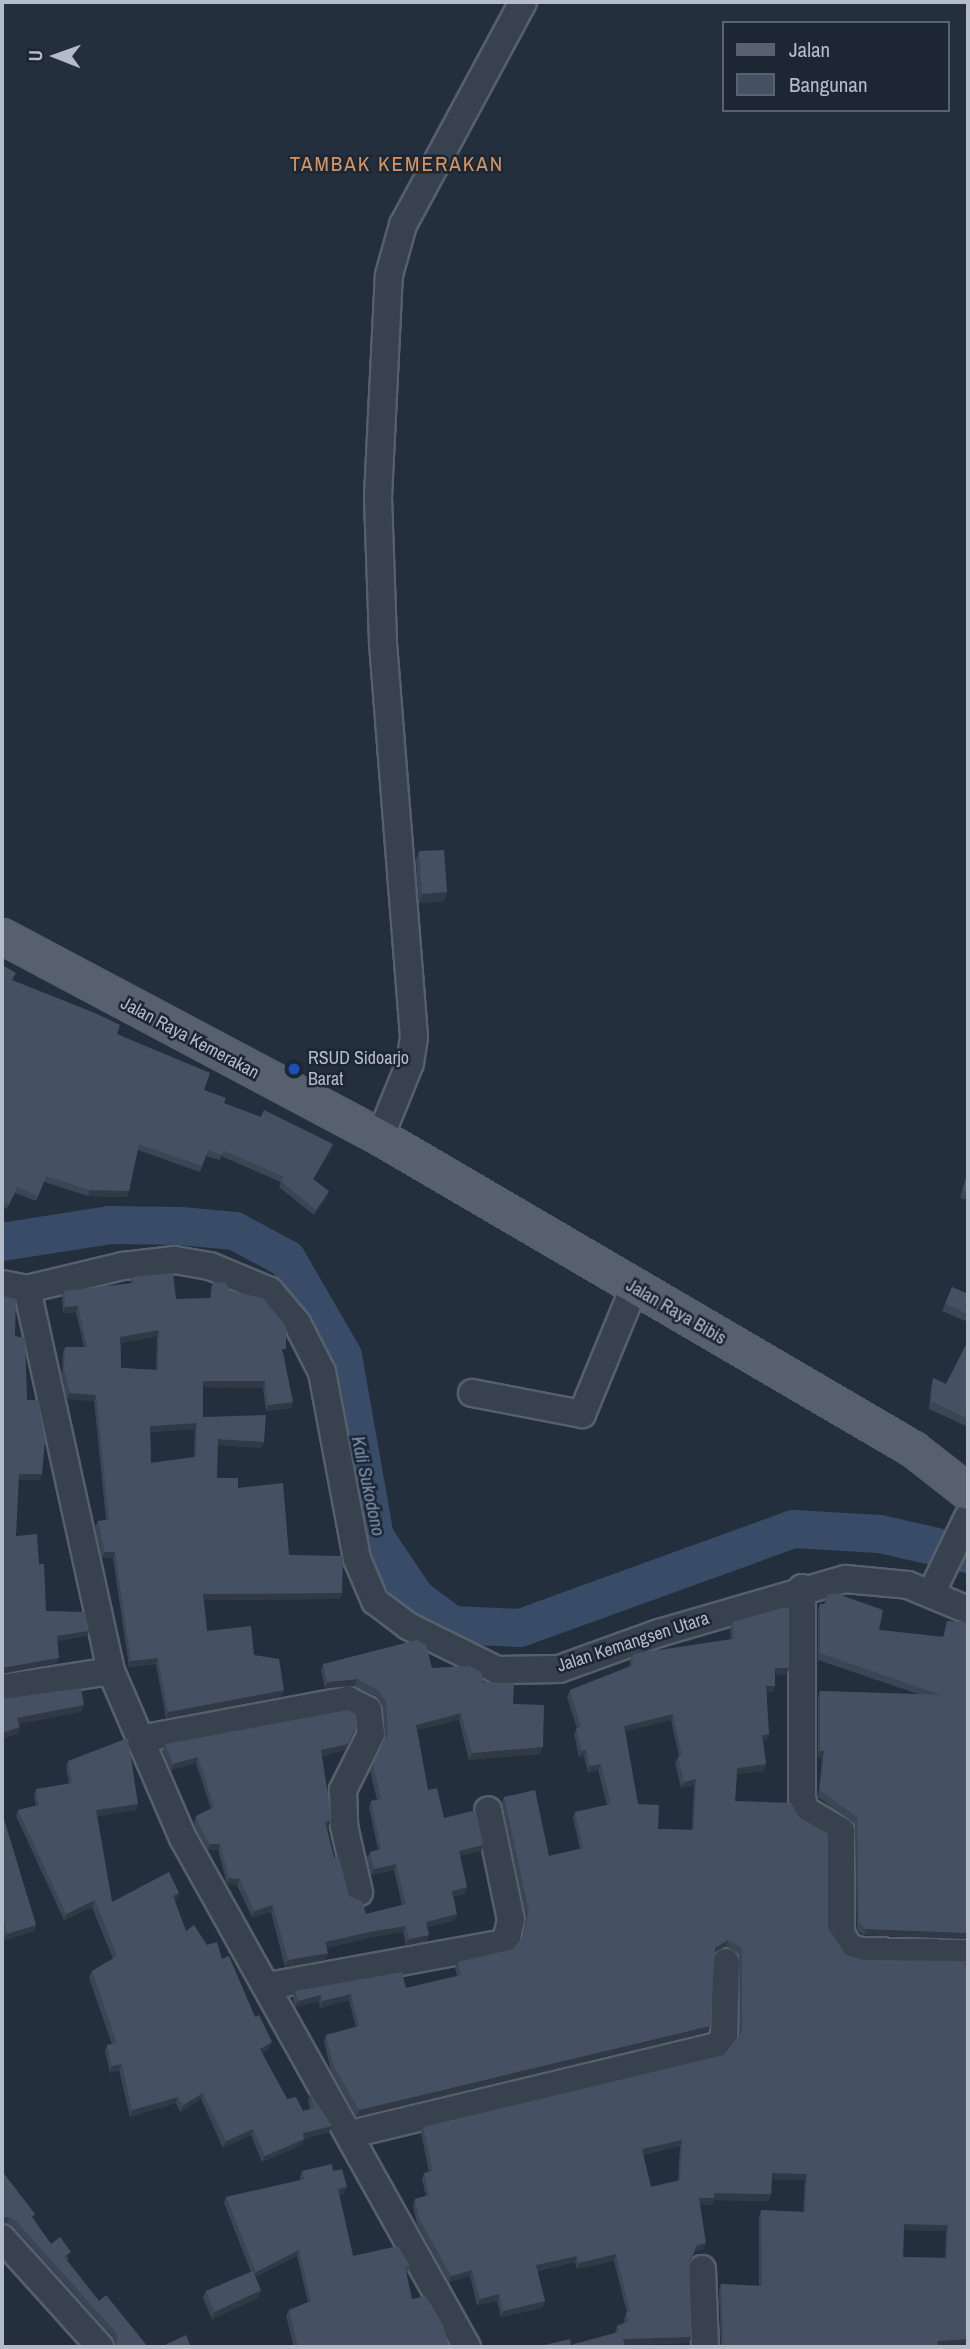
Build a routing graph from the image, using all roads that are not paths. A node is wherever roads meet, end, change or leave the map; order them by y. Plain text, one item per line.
1 (523, 2) edge
2 (2, 936) edge
3 (380, 1137) junction
4 (15, 1287) edge
5 (634, 1288) junction
6 (472, 1393) dead end
7 (966, 1503) edge
8 (935, 1587) junction
9 (802, 1588) junction
10 (968, 1610) edge
11 (111, 1671) junction
12 (2, 1688) edge
13 (140, 1739) junction
14 (488, 1810) dead end
15 (359, 1892) dead end
16 (968, 1953) edge
17 (726, 1962) dead end
18 (268, 1986) junction
19 (351, 2134) junction
20 (2, 2238) edge
21 (702, 2269) dead end
22 (100, 2347) edge
23 (467, 2347) edge
24 (705, 2347) edge

1 - 3 street
2 - 3 main road, Jalan Raya Kemerakan
3 - 5 main road, Jalan Raya Bibis
4 - 9 street, Jalan Kemangsen Utara
4 - 11 street
5 - 6 street
5 - 7 main road, Jalan Raya Bibis
7 - 8 street
8 - 9 street, Jalan Kemangsen Utara
8 - 10 street, Jalan Kemangsen Utara
9 - 16 street
11 - 12 street
11 - 13 street
13 - 15 street
13 - 18 street
14 - 18 street
17 - 19 street
18 - 19 street
19 - 23 street
20 - 22 street
21 - 24 street

